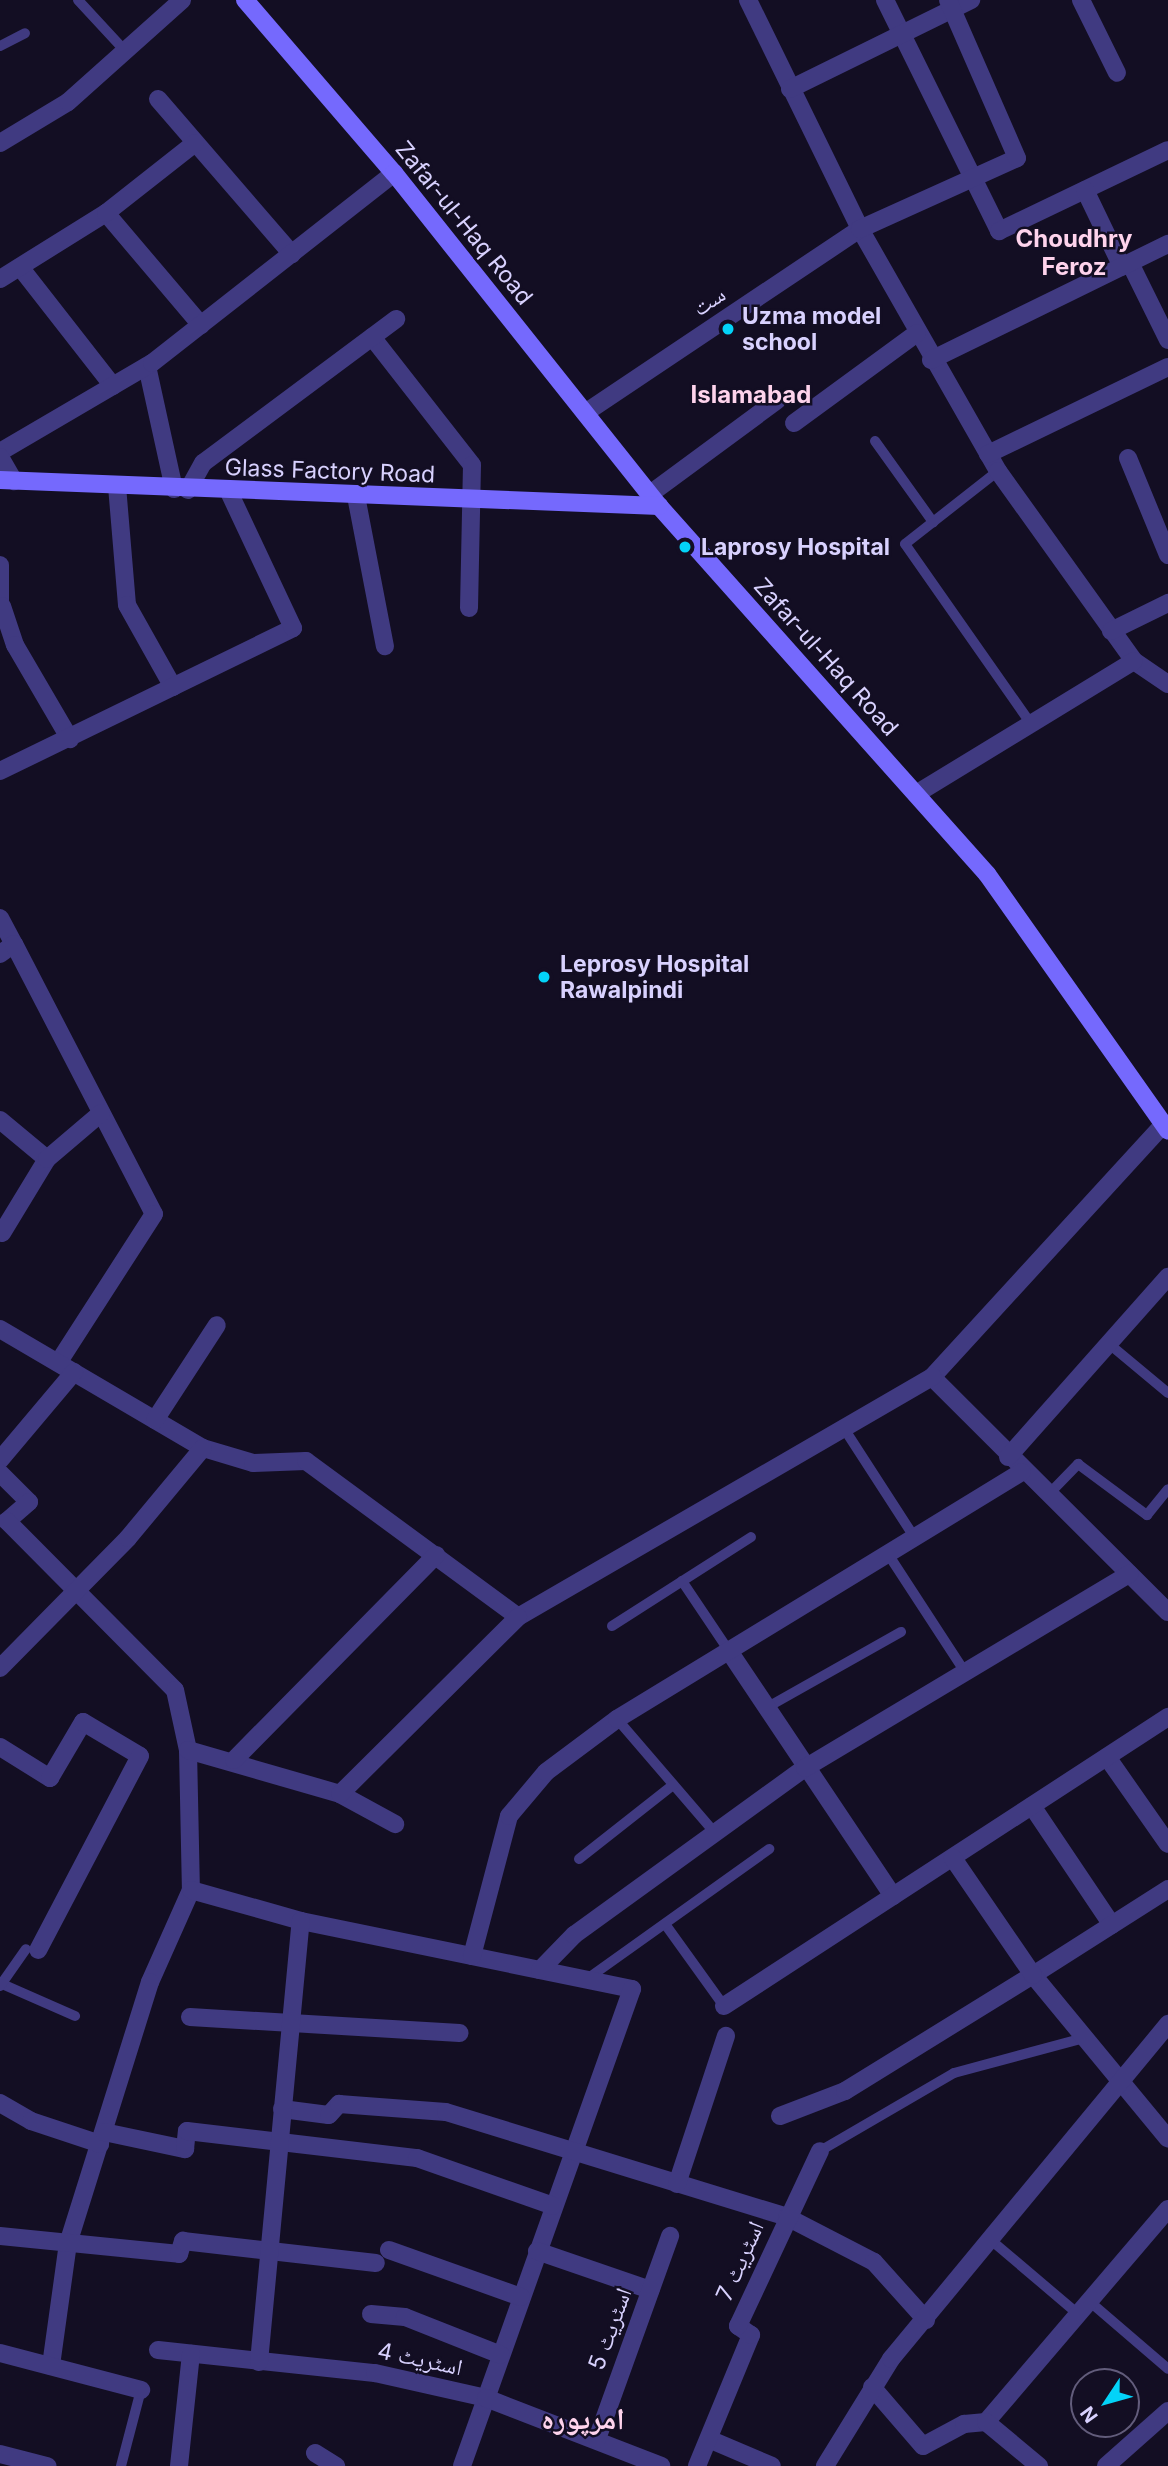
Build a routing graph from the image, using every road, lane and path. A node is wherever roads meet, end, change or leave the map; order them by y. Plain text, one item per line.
1 (78, 0) edge
2 (182, 0) edge
3 (245, 0) edge
4 (748, 0) edge
5 (885, 0) edge
6 (971, 0) edge
7 (1081, 0) edge
8 (950, 5) edge
9 (25, 33) dead end
10 (901, 34) junction
11 (0, 46) edge
12 (125, 51) junction
13 (1117, 73) dead end
14 (790, 89) junction
15 (158, 100) dead end
16 (0, 143) edge
17 (195, 143) junction
18 (1168, 150) edge
19 (394, 173) junction
20 (975, 182) junction
21 (1085, 190) junction
22 (106, 213) junction
23 (860, 229) junction
24 (1168, 244) edge
25 (292, 254) junction
26 (1126, 265) junction
27 (20, 267) junction
28 (0, 279) edge
29 (396, 319) dead end
30 (201, 325) junction
31 (917, 333) junction
32 (372, 337) junction
33 (1168, 340) edge
34 (931, 360) junction
35 (147, 366) junction
36 (1168, 367) edge
37 (113, 386) junction
38 (776, 401) dead end
39 (585, 413) junction
40 (794, 423) dead end
41 (875, 441) dead end
42 (988, 454) junction
43 (0, 455) edge
44 (1128, 458) dead end
45 (998, 471) junction
46 (7, 480) edge
47 (117, 486) junction
48 (181, 490) junction
49 (229, 492) junction
50 (356, 496) junction
51 (470, 500) junction
52 (655, 500) junction
53 (933, 522) junction
54 (1168, 555) edge
55 (0, 565) edge
56 (1168, 603) edge
57 (1, 606) edge
58 (469, 608) dead end
59 (1111, 631) junction
60 (385, 646) dead end
61 (1134, 661) junction
62 (1168, 684) edge
63 (173, 687) junction
64 (1031, 724) junction
65 (70, 739) junction
66 (0, 771) edge
67 (916, 794) junction
68 (0, 918) edge
69 (7, 949) edge
70 (101, 1113) junction
71 (0, 1120) edge
72 (1165, 1128) edge
73 (47, 1159) junction
74 (2, 1233) edge
75 (1168, 1277) edge
76 (217, 1325) dead end
77 (0, 1329) edge
78 (1108, 1343) junction
79 (66, 1368) junction
80 (932, 1377) junction
81 (1168, 1393) edge
82 (155, 1420) junction
83 (845, 1430) junction
84 (204, 1448) junction
85 (1008, 1457) junction
86 (0, 1460) edge
87 (1022, 1472) junction
88 (0, 1473) edge
89 (1168, 1489) edge
90 (1047, 1496) junction
91 (3, 1524) edge
92 (751, 1537) dead end
93 (915, 1538) junction
94 (888, 1554) junction
95 (436, 1555) junction
96 (1129, 1574) junction
97 (682, 1581) junction
98 (79, 1589) junction
99 (1168, 1612) edge
100 (518, 1617) junction
101 (612, 1626) dead end
102 (901, 1632) dead end
103 (729, 1651) junction
104 (0, 1668) edge
105 (965, 1672) junction
106 (766, 1708) junction
107 (1168, 1717) edge
108 (617, 1719) junction
109 (0, 1747) edge
110 (188, 1750) junction
111 (1107, 1757) junction
112 (234, 1760) junction
113 (805, 1768) junction
114 (673, 1785) junction
115 (340, 1794) junction
116 (1032, 1806) junction
117 (395, 1824) dead end
118 (715, 1833) junction
119 (1168, 1844) edge
120 (769, 1849) dead end
121 (953, 1858) junction
122 (579, 1859) dead end
123 (1168, 1889) edge
124 (191, 1890) junction
125 (893, 1896) junction
126 (301, 1921) junction
127 (664, 1924) junction
128 (1112, 1925) junction
129 (32, 1949) joint
130 (472, 1956) junction
131 (540, 1970) junction
132 (1032, 1975) junction
133 (587, 1980) junction
134 (1, 1984) edge
135 (724, 2006) joint
136 (75, 2016) dead end
137 (190, 2017) dead end
138 (291, 2023) junction
139 (1168, 2025) edge
140 (460, 2033) dead end
141 (726, 2036) dead end
142 (1087, 2037) junction
143 (1127, 2082) junction
144 (0, 2103) edge
145 (282, 2109) junction
146 (780, 2116) dead end
147 (102, 2138) junction
148 (1168, 2139) edge
149 (279, 2141) junction
150 (820, 2151) joint
151 (572, 2154) junction
152 (677, 2184) junction
153 (553, 2206) junction
154 (1168, 2209) edge
155 (787, 2217) junction
156 (0, 2236) edge
157 (670, 2236) dead end
158 (992, 2241) junction
159 (68, 2243) junction
160 (270, 2249) junction
161 (537, 2252) junction
162 (650, 2290) junction
163 (521, 2297) junction
164 (1084, 2308) junction
165 (371, 2314) dead end
166 (926, 2320) junction
167 (158, 2350) dead end
168 (0, 2353) edge
169 (191, 2354) junction
170 (501, 2355) junction
171 (259, 2362) junction
172 (51, 2367) junction
173 (1168, 2369) edge
174 (872, 2386) junction
175 (141, 2390) joint
176 (485, 2398) junction
177 (1166, 2418) edge
178 (986, 2422) junction
179 (597, 2439) junction
180 (711, 2440) junction
181 (315, 2453) dead end
182 (0, 2454) edge
183 (47, 2466) edge
184 (121, 2466) edge
185 (179, 2466) edge
186 (336, 2466) edge
187 (462, 2466) edge
188 (661, 2466) edge
189 (697, 2466) edge
190 (772, 2466) edge
191 (825, 2466) edge
192 (1039, 2466) edge
193 (1106, 2466) edge

1 - 12 lane
2 - 12 street
3 - 19 street, Zafar-ul-Haq Road
4 - 14 street
5 - 10 street
6 - 8 street
7 - 13 street
8 - 10 street
8 - 20 street, ست
9 - 11 lane
10 - 14 street
10 - 20 street
12 - 16 street
14 - 23 street
15 - 17 street
17 - 22 street
17 - 25 street
18 - 21 street
19 - 25 street
19 - 39 street, Zafar-ul-Haq Road
20 - 21 street
20 - 23 street, ست
21 - 26 street
22 - 27 street
22 - 30 street
23 - 31 street
23 - 39 street, ست
24 - 26 street
25 - 30 street
26 - 33 street
26 - 34 street
27 - 28 street
27 - 37 street
29 - 32 street
30 - 35 street
31 - 34 street
31 - 40 street
32 - 48 street
32 - 51 street
34 - 42 street
35 - 37 street
35 - 48 street
36 - 42 street
37 - 43 street
38 - 52 street
39 - 52 street, Zafar-ul-Haq Road
41 - 53 lane
42 - 45 street
43 - 46 street
44 - 54 street
45 - 53 lane
45 - 59 street
46 - 47 street, Glass Factory Road
47 - 48 street, Glass Factory Road
47 - 63 street
48 - 49 street, Glass Factory Road
49 - 50 street, Glass Factory Road
49 - 63 street
50 - 51 street, Glass Factory Road
50 - 60 street
51 - 52 street, Glass Factory Road
51 - 58 street
52 - 67 street, Zafar-ul-Haq Road
53 - 64 lane
55 - 57 street
56 - 59 street
57 - 65 street
59 - 61 street
61 - 62 street
61 - 64 street
63 - 65 street
64 - 67 street
65 - 66 street
67 - 72 street, Zafar-ul-Haq Road
68 - 69 street
69 - 70 street
70 - 73 street
70 - 79 street
71 - 73 street
72 - 80 street
73 - 74 street
75 - 78 street
76 - 82 street
77 - 79 street
78 - 81 lane
78 - 85 street
79 - 82 street
79 - 86 street
80 - 83 street
80 - 85 street
82 - 84 street
83 - 93 lane
83 - 100 street
84 - 95 street
84 - 98 street
85 - 87 street
87 - 90 street
87 - 93 street
88 - 91 street
89 - 90 lane
90 - 96 street
91 - 98 street
92 - 97 lane
93 - 94 street
94 - 103 street
94 - 105 lane
95 - 100 street
95 - 112 street
96 - 99 street
96 - 105 street
97 - 101 lane
97 - 103 lane
98 - 104 street
98 - 110 street
100 - 115 street
102 - 106 lane
103 - 106 street
103 - 108 street
105 - 113 street
106 - 113 street
107 - 111 street
108 - 114 lane
108 - 130 street
109 - 129 street
110 - 112 street
110 - 124 street
111 - 116 street
111 - 119 street
112 - 115 street
113 - 118 street
113 - 125 street
114 - 118 lane
114 - 122 lane
115 - 117 street
116 - 121 street
116 - 128 street
118 - 131 street
120 - 127 lane
121 - 125 street
121 - 132 street
123 - 128 street
124 - 126 street
124 - 147 street
125 - 135 street
126 - 130 street
126 - 138 street
127 - 133 lane
127 - 135 lane
128 - 132 street
129 - 134 lane
130 - 131 street
131 - 133 street
132 - 142 street
132 - 146 street
133 - 151 street
134 - 136 lane
137 - 138 street
138 - 140 street
138 - 145 street
139 - 143 street
141 - 152 street
142 - 143 street
142 - 150 lane
143 - 148 street
143 - 158 street
144 - 147 street
145 - 149 street
145 - 151 street
147 - 149 street
147 - 159 street
149 - 153 street
149 - 160 street
150 - 155 street, اسٹریٹ 7
151 - 152 street
151 - 153 street
152 - 155 street
153 - 161 street
154 - 164 street
155 - 166 street
155 - 180 street, اسٹریٹ 7
156 - 159 street
157 - 162 street, اسٹریٹ 5
158 - 164 lane
158 - 166 street
159 - 160 street
159 - 172 street
160 - 163 street
160 - 171 street
161 - 162 street
161 - 163 street
162 - 179 street, اسٹریٹ 5
163 - 170 street
164 - 173 lane
164 - 178 street
165 - 170 street
166 - 174 street
167 - 169 street, اسٹریٹ 4
168 - 172 street
169 - 171 street, اسٹریٹ 4
169 - 185 street
170 - 176 street
171 - 176 street, اسٹریٹ 4
172 - 175 street
174 - 178 street
174 - 191 street
175 - 184 lane
176 - 179 street, اسٹریٹ 4
176 - 187 street
177 - 193 street
178 - 192 street
179 - 188 street, اسٹریٹ 4
180 - 189 street, اسٹریٹ 7
180 - 190 street
181 - 186 street
182 - 183 street

